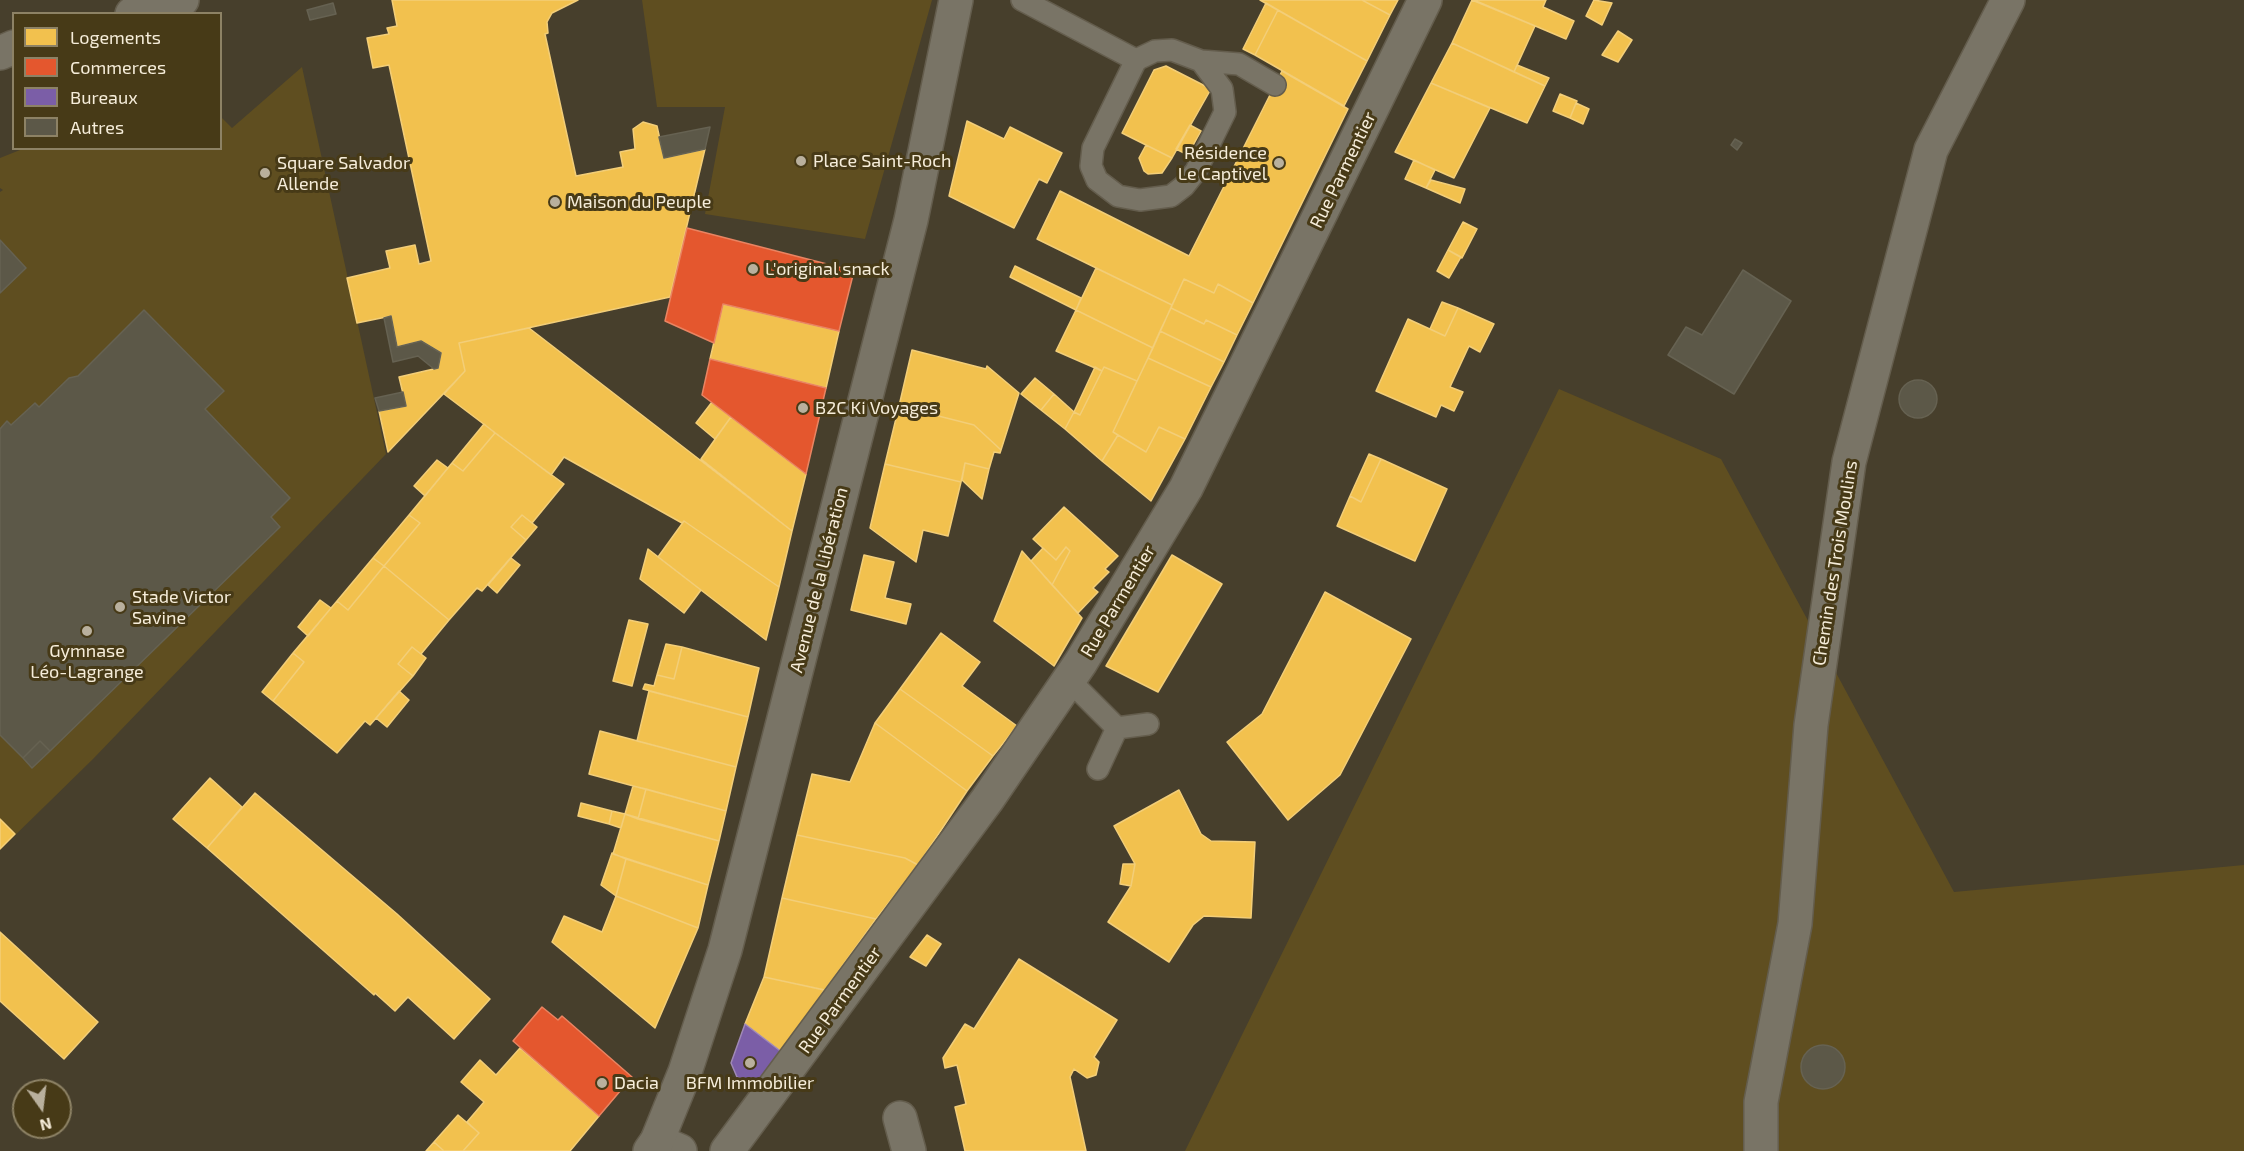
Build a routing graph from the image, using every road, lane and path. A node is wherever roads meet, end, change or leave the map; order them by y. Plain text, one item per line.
1 (182, 0) edge
2 (956, 0) edge
3 (1022, 0) edge
4 (1425, 0) edge
5 (2008, 0) edge
6 (139, 12) edge
7 (1136, 60) junction
8 (1201, 61) junction
9 (1275, 85) dead end
10 (1068, 680) junction
11 (1148, 724) dead end
12 (1117, 728) junction
13 (1098, 769) dead end
14 (900, 1118) dead end
15 (663, 1148) edge
16 (728, 1151) edge
17 (909, 1151) edge
18 (1761, 1151) edge

1 - 6 street
2 - 15 street, Avenue de la Libération
3 - 7 lane
4 - 10 street, Rue Parmentier
5 - 18 street, Chemin des Trois Moulins
7 - 8 lane
7 - 8 lane
8 - 9 lane
10 - 12 lane
10 - 16 street, Rue Parmentier
11 - 12 lane
12 - 13 lane
14 - 17 street

